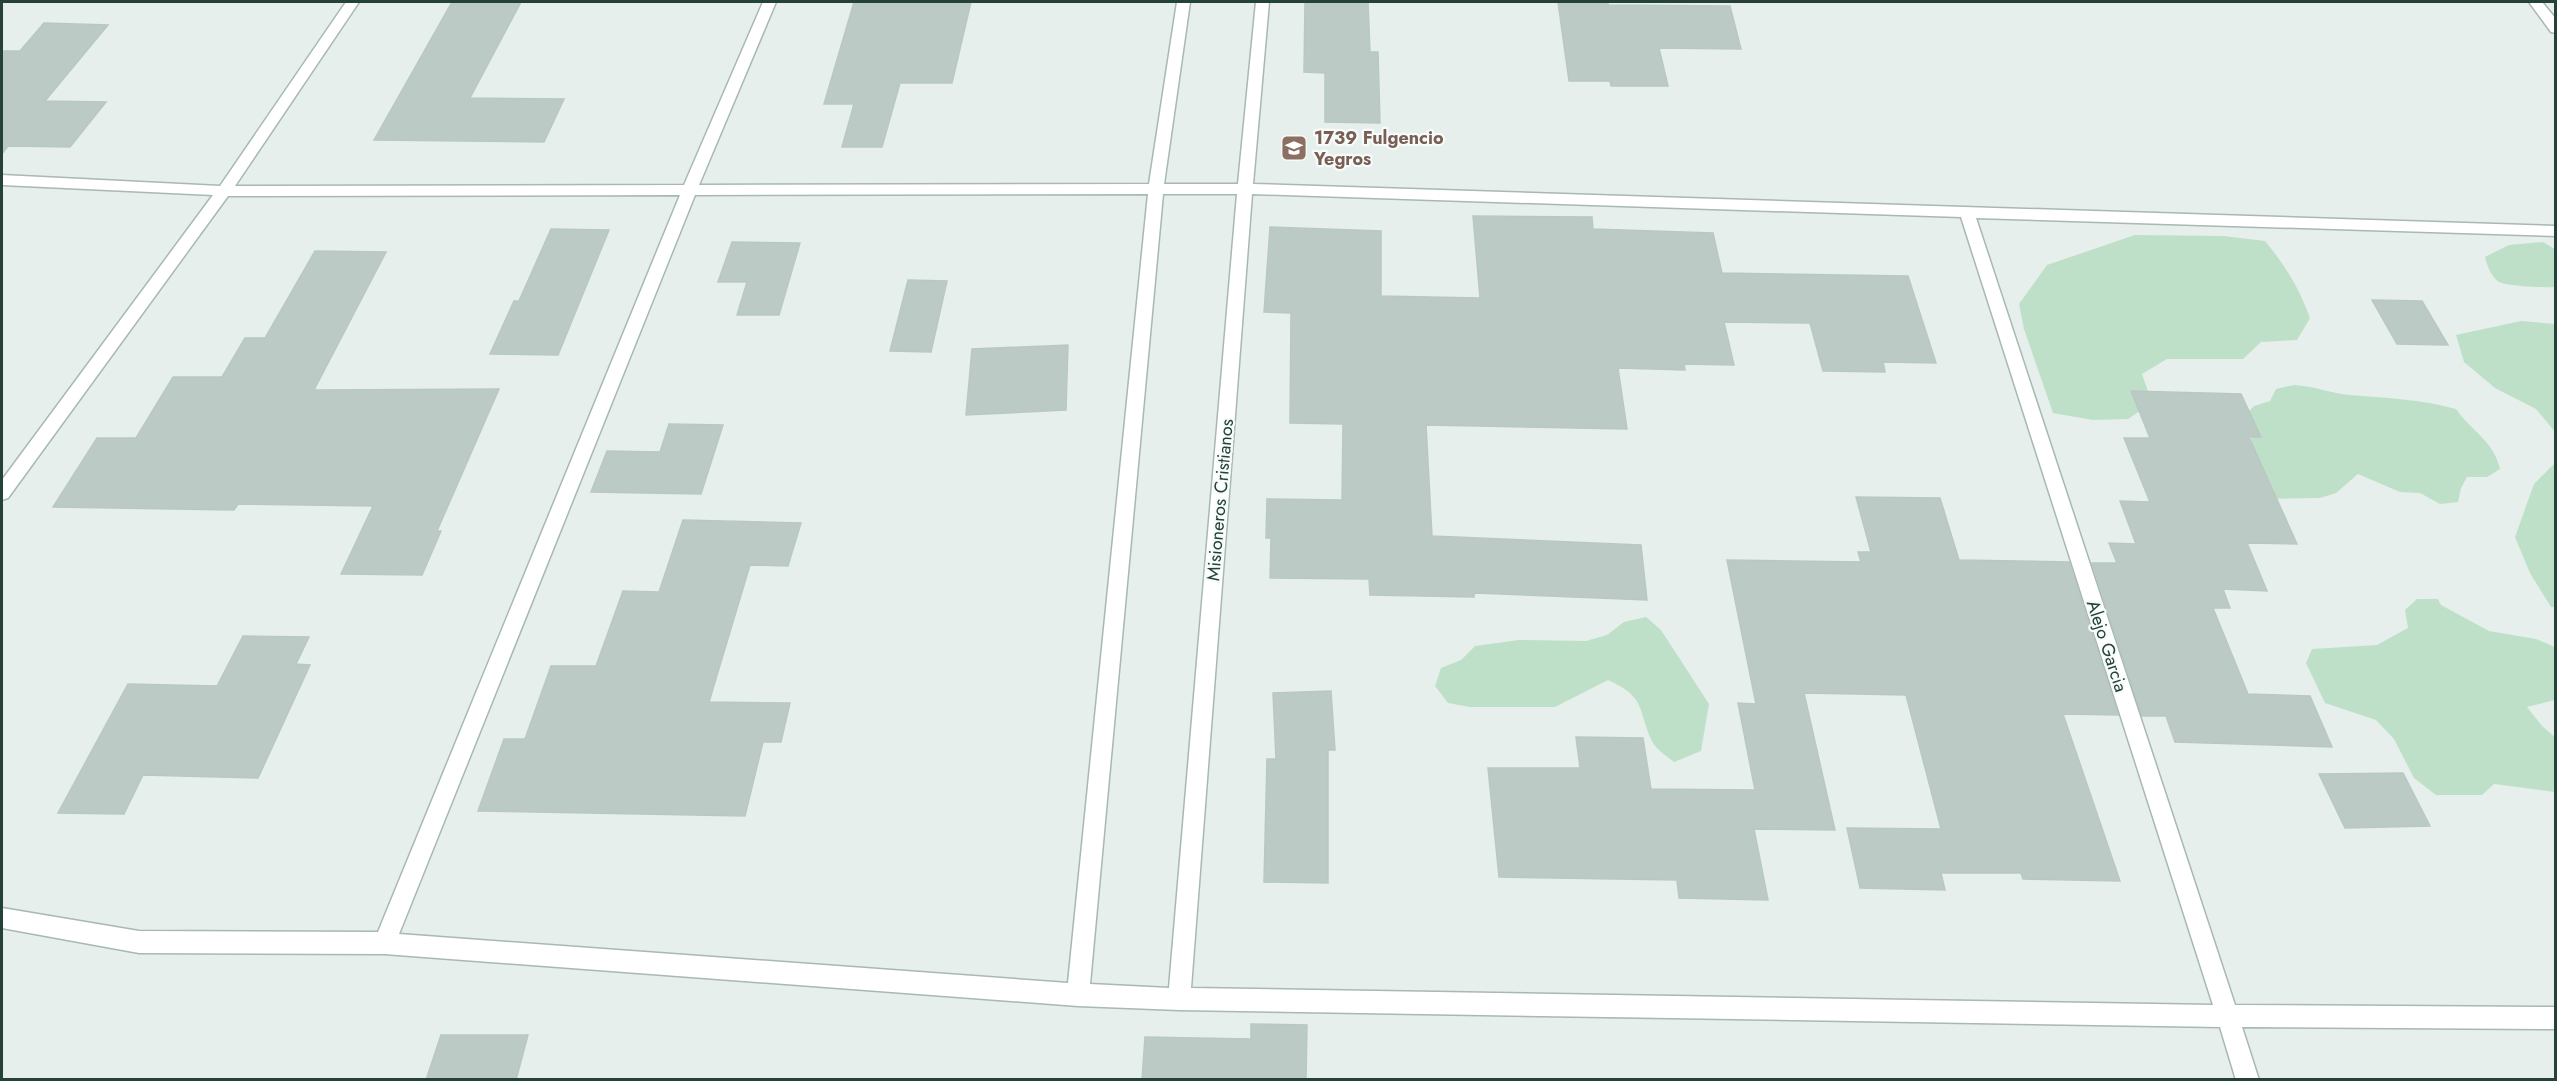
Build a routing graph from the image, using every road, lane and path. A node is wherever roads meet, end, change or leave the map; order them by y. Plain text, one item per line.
1 (352, 2) edge
2 (769, 2) edge
3 (1183, 2) edge
4 (1263, 2) edge
5 (2535, 2) edge
6 (2556, 29) edge
7 (2, 180) edge
8 (1156, 189) junction
9 (1245, 189) junction
10 (224, 191) junction
11 (689, 191) junction
12 (1967, 212) junction
13 (2556, 231) edge
14 (2, 493) edge
15 (2, 918) edge
16 (384, 943) junction
17 (1078, 995) junction
18 (1179, 999) junction
19 (2227, 1016) junction
20 (2556, 1018) edge
21 (2248, 1080) edge

1 - 10 street
2 - 11 street
3 - 8 street
4 - 9 street, Misioneros Cristianos
5 - 6 street
7 - 10 street
8 - 9 street
8 - 11 street
8 - 17 street
9 - 12 street
9 - 18 street, Misioneros Cristianos
10 - 11 street
10 - 14 street
11 - 16 street
12 - 13 street
12 - 19 street, Alejo Garcia
15 - 16 street
16 - 17 street
17 - 18 street
18 - 19 street
19 - 20 street
19 - 21 street, Alejo Garcia

